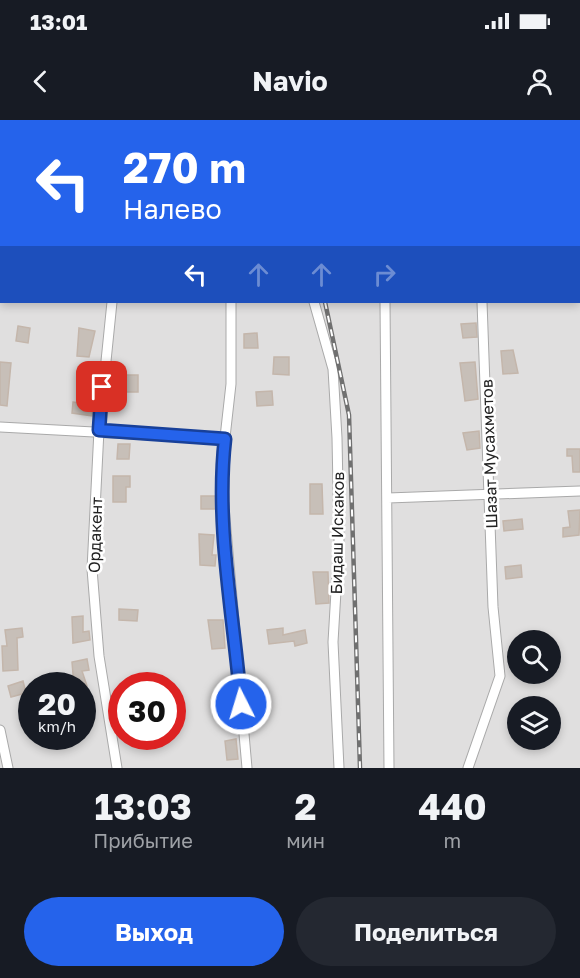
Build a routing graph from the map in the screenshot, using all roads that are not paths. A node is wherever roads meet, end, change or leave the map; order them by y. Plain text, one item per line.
1 (112, 303) edge
2 (231, 303) edge
3 (314, 303) edge
4 (385, 303) edge
5 (482, 303) edge
6 (0, 427) edge
7 (99, 430) junction
8 (225, 439) junction
9 (580, 491) edge
10 (491, 495) junction
11 (388, 498) junction
12 (0, 730) edge
13 (8, 768) edge
14 (117, 768) edge
15 (247, 768) edge
16 (339, 768) edge
17 (389, 768) edge
18 (468, 768) edge

1 - 7 street, Ордакент
2 - 8 street
3 - 16 street, Бидаш Искаков
4 - 11 street
5 - 10 street, Шазат Мусахметов
6 - 7 street
7 - 8 street
7 - 14 street, Ордакент
8 - 15 street
9 - 10 street
10 - 11 street
10 - 18 street, Шазат Мусахметов
11 - 17 street
12 - 13 street

